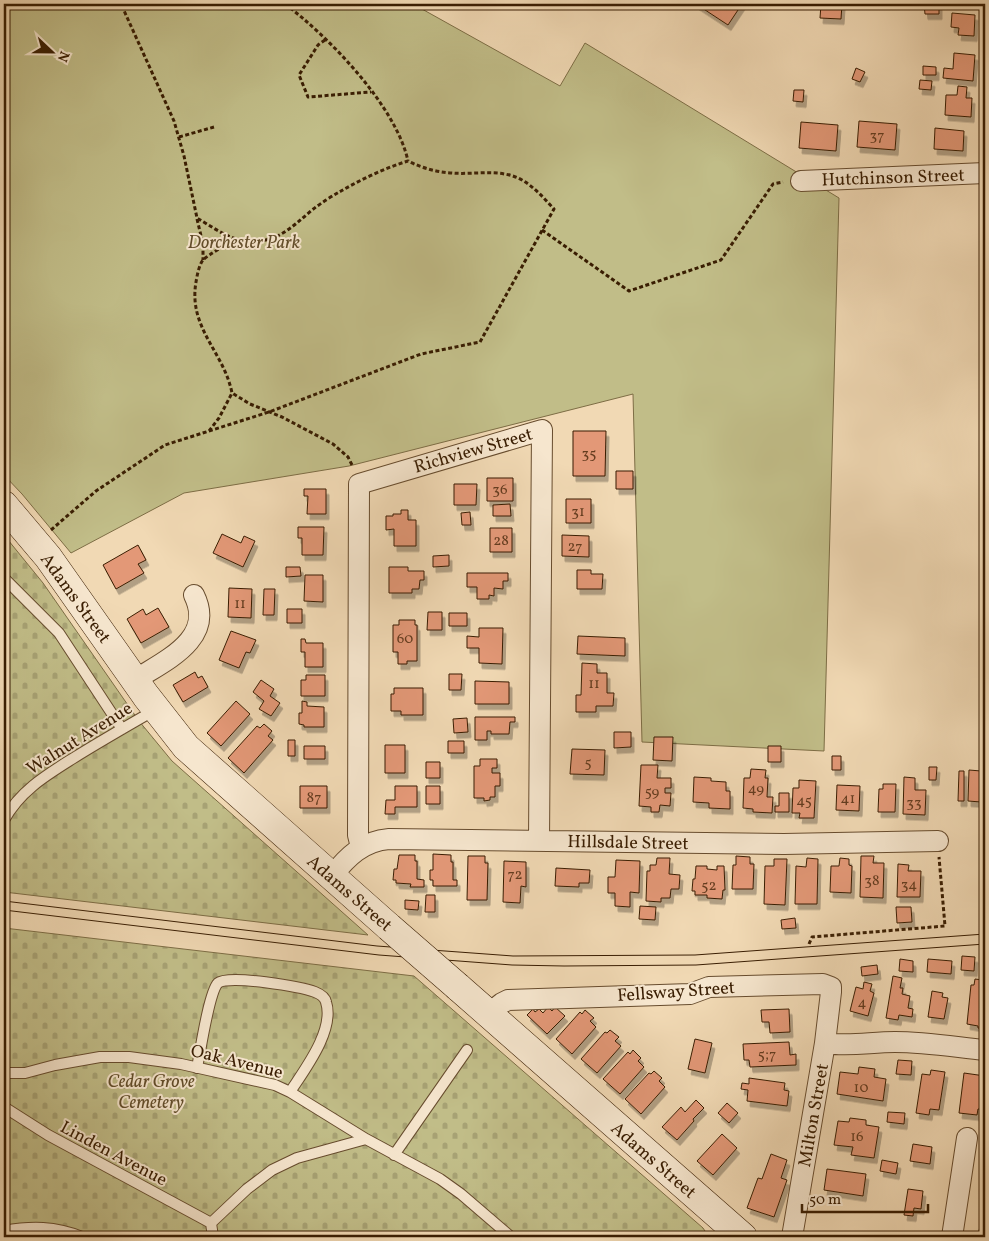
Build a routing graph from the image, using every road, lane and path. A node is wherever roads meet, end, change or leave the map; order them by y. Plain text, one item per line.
1 (121, 4) edge
2 (285, 4) edge
3 (325, 40) junction
4 (372, 92) junction
5 (214, 127) dead end
6 (179, 137) junction
7 (408, 161) junction
8 (985, 173) edge
9 (801, 181) joint
10 (197, 218) junction
11 (542, 230) junction
12 (236, 239) junction
13 (203, 260) junction
14 (232, 393) junction
15 (269, 412) junction
16 (209, 431) junction
17 (354, 471) dead end
18 (4, 505) edge
19 (37, 543) junction
20 (4, 578) edge
21 (194, 595) dead end
22 (135, 680) junction
23 (155, 709) junction
24 (122, 729) junction
25 (4, 820) edge
26 (539, 841) junction
27 (938, 841) joint
28 (361, 847) junction
29 (332, 876) junction
30 (809, 944) dead end
31 (831, 992) joint
32 (488, 1014) junction
33 (825, 1043) junction
34 (467, 1050) dead end
35 (985, 1050) edge
36 (197, 1068) junction
37 (4, 1073) edge
38 (290, 1092) junction
39 (4, 1107) edge
40 (967, 1138) dead end
41 (366, 1140) junction
42 (394, 1155) junction
43 (211, 1224) junction
44 (4, 1231) edge
45 (82, 1237) edge
46 (213, 1237) edge
47 (511, 1237) edge
48 (743, 1237) edge
49 (792, 1237) edge
50 (952, 1237) edge

1 - 6 path
2 - 3 path
3 - 4 path
3 - 4 path
4 - 7 path
5 - 6 path
6 - 10 path
7 - 11 path
7 - 12 path
8 - 9 street, Hutchinson Street
9 - 11 path
10 - 12 path
10 - 13 path
11 - 15 path
12 - 13 path
13 - 14 path
14 - 15 path
14 - 16 path
15 - 16 path
15 - 17 path
16 - 19 path
18 - 19 main road, Adams Street
19 - 22 main road, Adams Street
20 - 24 lane
21 - 22 street
22 - 23 main road, Adams Street
23 - 24 lane, Walnut Avenue
23 - 29 main road, Adams Street
24 - 25 lane, Walnut Avenue
26 - 27 street, Hillsdale Street
26 - 28 street, Hillsdale Street
26 - 28 street, Richview Street
27 - 30 path
28 - 29 street, Hillsdale Street
29 - 32 main road, Adams Street, bridge
31 - 32 street, Fellsway Street
31 - 33 street, Milton Street
32 - 48 main road, Adams Street
33 - 35 street
33 - 49 street, Milton Street
34 - 42 lane
36 - 37 lane, Oak Avenue
36 - 38 lane, Oak Avenue
36 - 38 lane
38 - 41 lane, Oak Avenue
39 - 43 lane, Linden Avenue
40 - 50 street
41 - 42 lane, Oak Avenue
41 - 43 lane
42 - 47 lane, Oak Avenue
43 - 46 lane
44 - 45 lane

